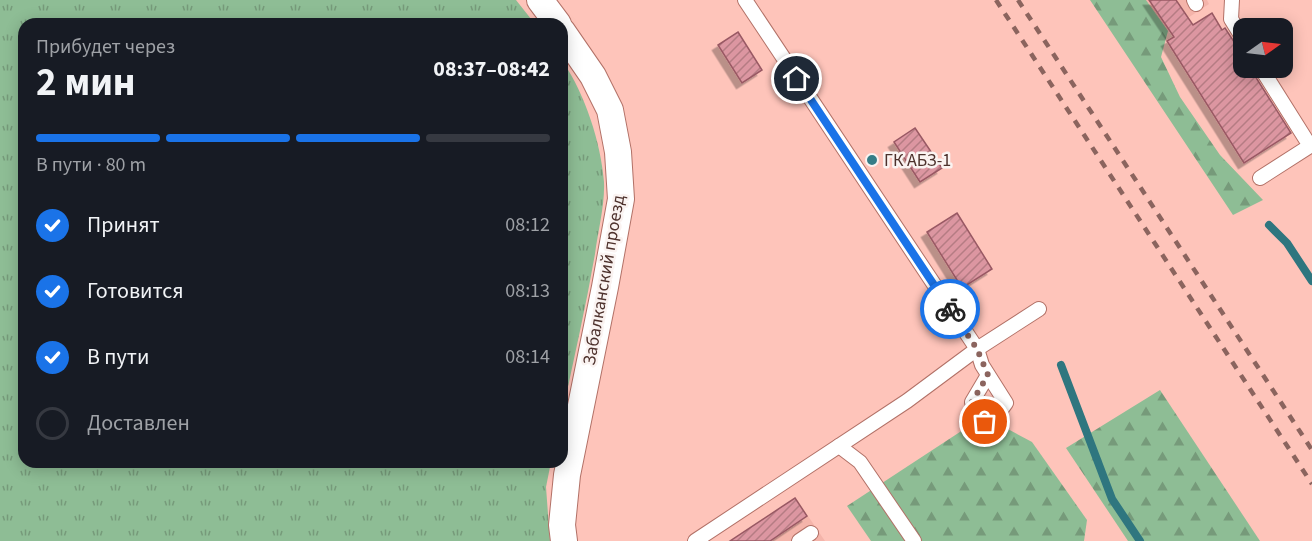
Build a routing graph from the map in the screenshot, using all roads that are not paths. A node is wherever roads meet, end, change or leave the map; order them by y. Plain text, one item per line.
1 (540, 0) edge
2 (745, 0) edge
3 (1232, 0) edge
4 (554, 18) edge
5 (1233, 22) edge
6 (568, 40) edge
7 (1267, 78) edge
8 (1260, 178) dead end
9 (1038, 309) dead end
10 (977, 349) junction
11 (988, 375) dead end
12 (839, 446) junction
13 (811, 533) dead end
14 (564, 541) edge
15 (695, 541) edge
16 (799, 541) edge
17 (914, 541) edge

1 - 4 street
2 - 10 lane
3 - 5 lane
6 - 14 street, Забалканский проезд
7 - 8 lane
9 - 10 lane
10 - 11 lane
10 - 12 lane
12 - 15 lane
12 - 17 lane
13 - 16 lane

